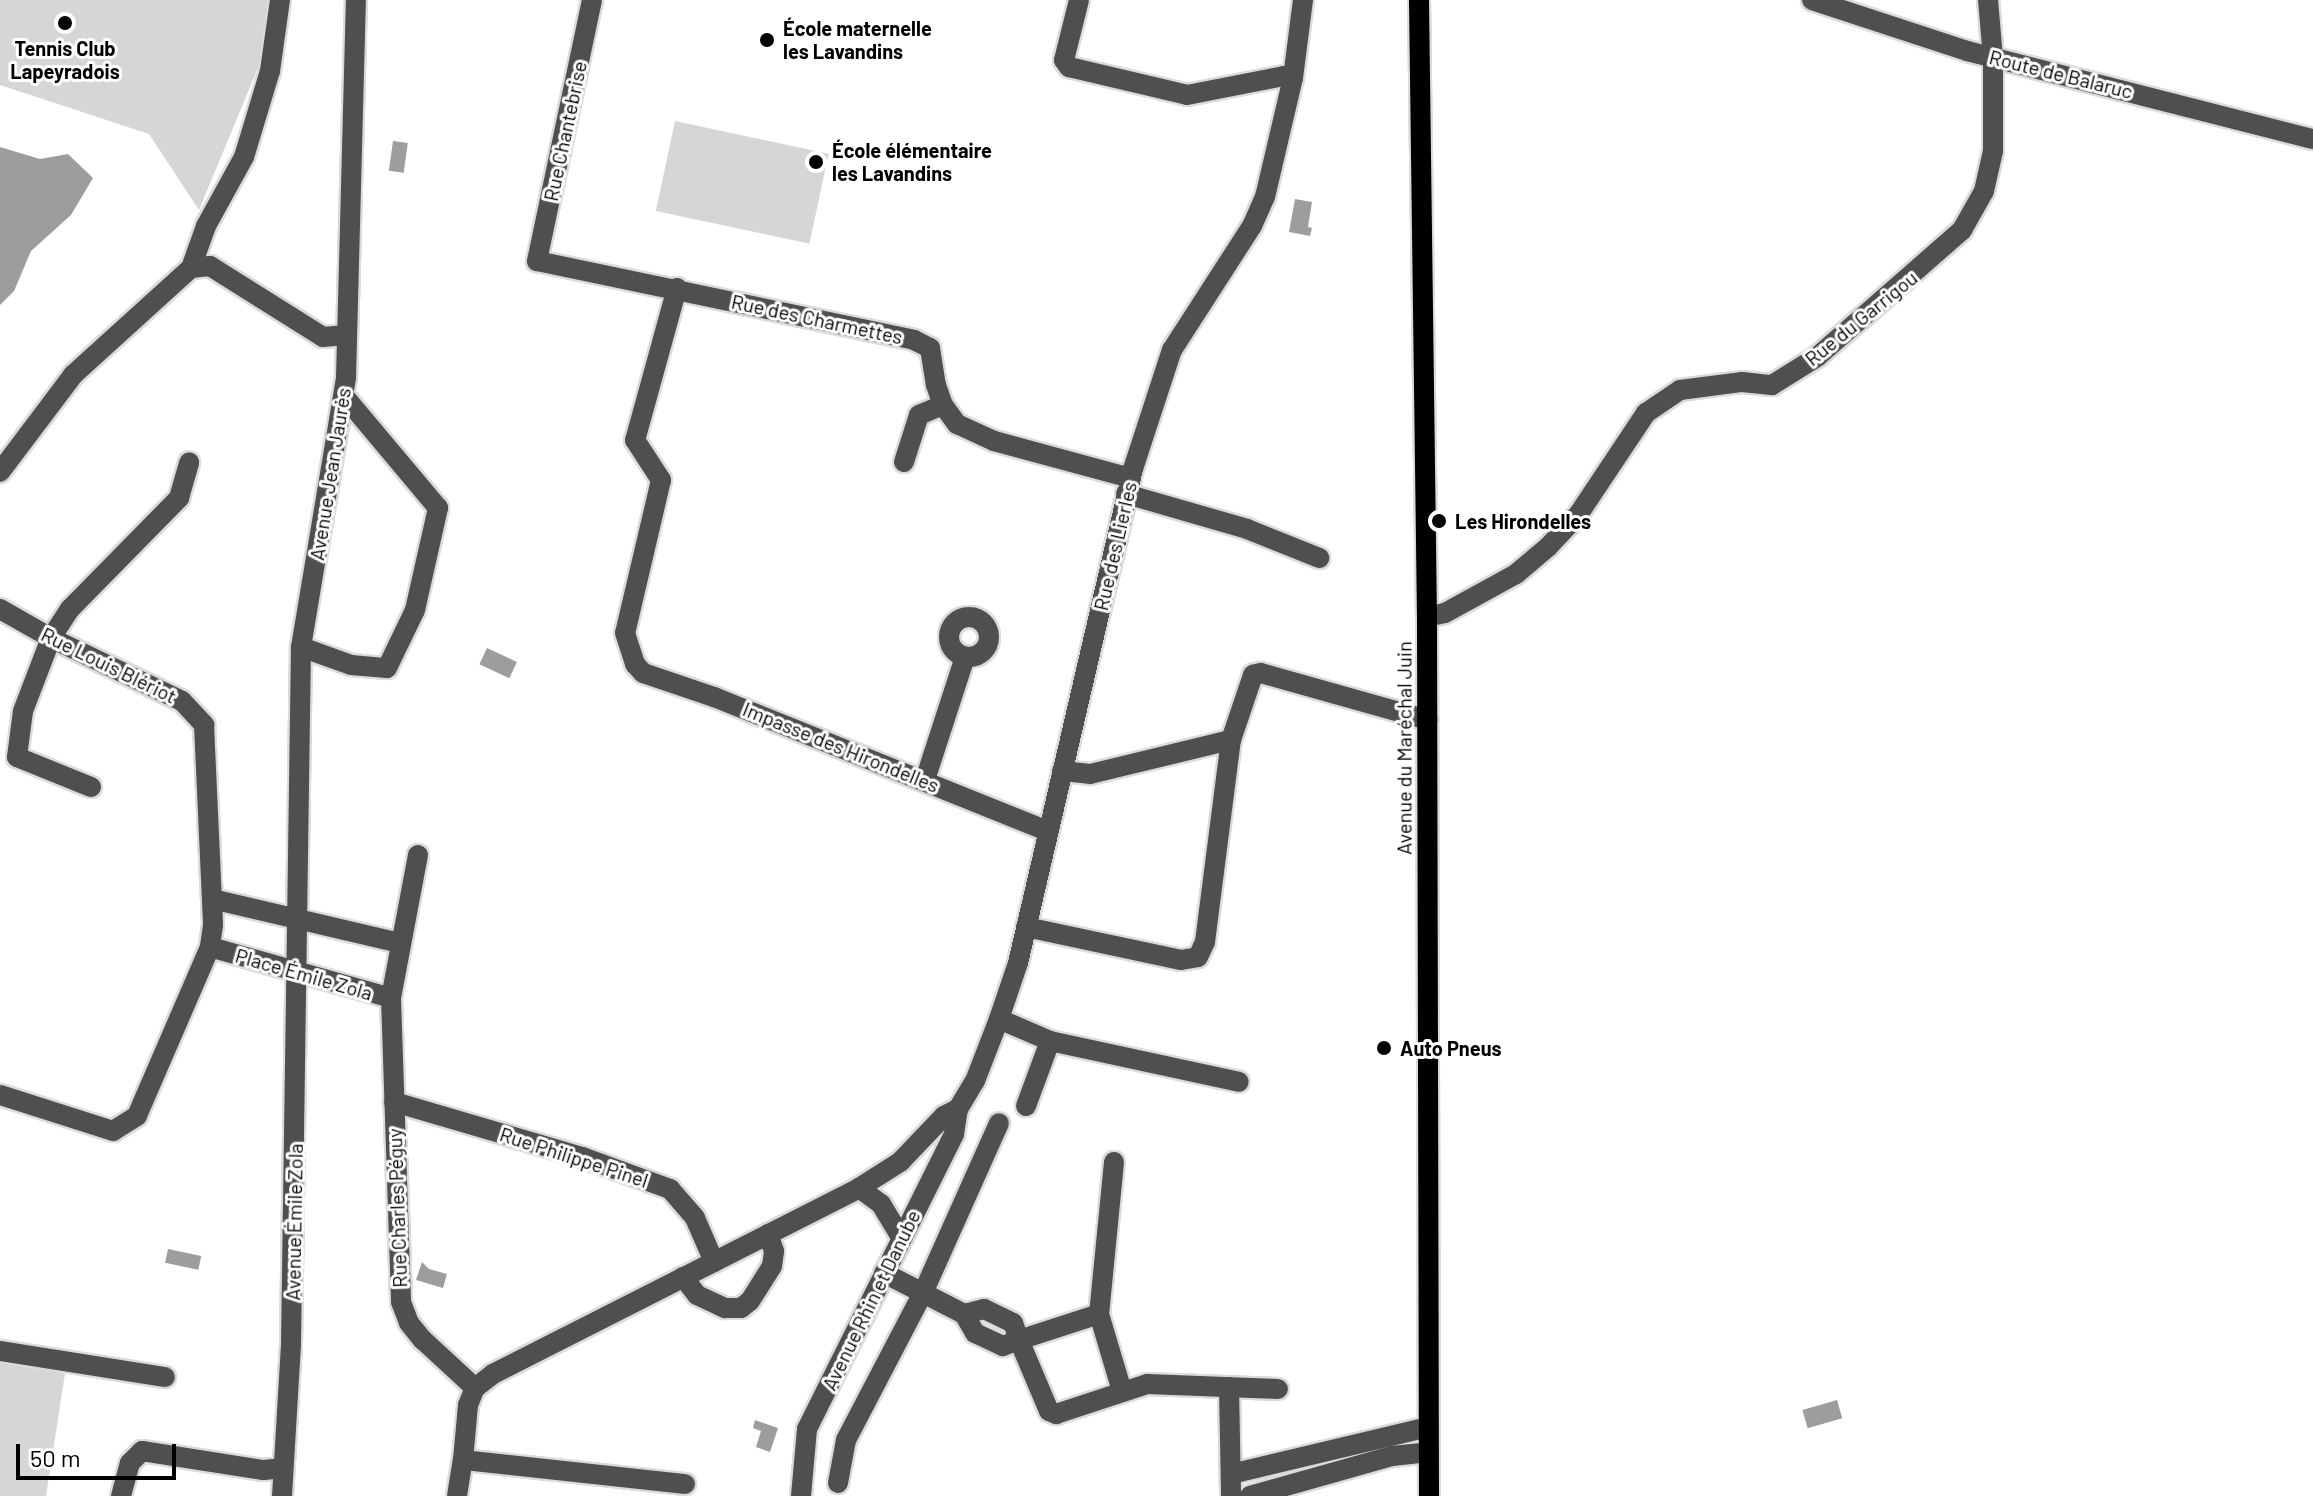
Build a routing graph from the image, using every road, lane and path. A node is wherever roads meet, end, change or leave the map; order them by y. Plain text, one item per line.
1 (280, 0) edge
2 (356, 0) edge
3 (592, 0) edge
4 (1079, 0) edge
5 (1303, 0) edge
6 (1419, 0) edge
7 (1812, 0) edge
8 (1988, 0) edge
9 (1993, 58) junction
10 (1293, 78) junction
11 (2313, 139) edge
12 (537, 261) joint
13 (191, 268) junction
14 (677, 288) junction
15 (346, 335) junction
16 (344, 396) junction
17 (943, 405) junction
18 (189, 462) dead end
19 (904, 462) dead end
20 (0, 472) edge
21 (1128, 486) junction
22 (1319, 558) dead end
23 (0, 609) edge
24 (1427, 617) junction
25 (51, 638) junction
26 (301, 647) junction
27 (965, 657) dead end
28 (1428, 720) junction
29 (1231, 740) junction
30 (1062, 771) junction
31 (925, 780) junction
32 (91, 787) dead end
33 (1047, 831) junction
34 (418, 855) dead end
35 (212, 899) junction
36 (297, 920) junction
37 (1026, 927) junction
38 (400, 943) junction
39 (210, 947) junction
40 (297, 948) joint
41 (297, 970) junction
42 (391, 998) junction
43 (999, 1019) junction
44 (1050, 1041) junction
45 (1239, 1082) dead end
46 (0, 1095) edge
47 (394, 1102) junction
48 (1026, 1106) dead end
49 (958, 1109) junction
50 (999, 1123) dead end
51 (1114, 1162) dead end
52 (859, 1188) junction
53 (768, 1234) junction
54 (901, 1237) junction
55 (714, 1262) junction
56 (884, 1273) junction
57 (683, 1277) junction
58 (923, 1293) junction
59 (1099, 1314) junction
60 (1019, 1340) junction
61 (0, 1351) edge
62 (165, 1377) dead end
63 (1229, 1387) junction
64 (475, 1388) junction
65 (1278, 1389) dead end
66 (1122, 1391) junction
67 (1428, 1427) junction
68 (1429, 1452) junction
69 (463, 1460) junction
70 (283, 1468) junction
71 (1231, 1474) junction
72 (838, 1483) dead end
73 (685, 1484) dead end
74 (121, 1496) edge
75 (282, 1496) edge
76 (457, 1496) edge
77 (801, 1496) edge
78 (1231, 1496) edge
79 (1250, 1496) edge
80 (1429, 1496) edge

1 - 13 street
2 - 15 street, Avenue Jean Jaurès
3 - 12 street, Rue Chantebrise
4 - 10 street
5 - 10 street, Rue des Lierles
6 - 24 main road, Avenue du Maréchal Juin
7 - 9 street, Route de Balaruc
8 - 9 street, Rue du Garrigou
9 - 11 street, Route de Balaruc
9 - 24 street, Rue du Garrigou
10 - 21 street, Rue des Lierles
12 - 14 street, Rue des Charmettes
13 - 15 street
13 - 20 street
14 - 17 street, Rue des Charmettes
14 - 31 street, Impasse des Hirondelles
15 - 16 street, Avenue Jean Jaurès
16 - 26 street, Avenue Jean Jaurès
16 - 26 street
17 - 19 street
17 - 21 street
18 - 25 street
21 - 22 street
21 - 30 street, Rue des Lierles
23 - 25 street, Rue Louis Blériot
24 - 28 main road, Avenue du Maréchal Juin
25 - 32 street
25 - 35 street, Rue Louis Blériot
26 - 36 street, Avenue Jean Jaurès
27 - 31 street
28 - 29 street
28 - 67 main road, Avenue du Maréchal Juin
29 - 30 street
29 - 37 street
30 - 33 street, Rue des Lierles
31 - 33 street, Impasse des Hirondelles
33 - 37 street, Rue des Lierles
34 - 38 street, Place Émile Zola
35 - 36 street
35 - 39 street, Rue Louis Blériot
36 - 38 street
36 - 40 street, Avenue Jean Jaurès
37 - 43 street, Rue des Lierles
38 - 42 street, Place Émile Zola
39 - 41 street, Place Émile Zola
39 - 46 street, Rue Louis Blériot
40 - 41 street, Avenue Émile Zola
41 - 42 street, Place Émile Zola
41 - 70 street, Avenue Émile Zola
42 - 47 street, Rue Charles Péguy
43 - 44 street
43 - 49 street, Rue des Lierles
44 - 45 street
44 - 48 street
47 - 55 street, Rue Philippe Pinel
47 - 64 street, Rue Charles Péguy
49 - 52 street
49 - 54 street, Avenue Rhin et Danube
50 - 58 street
51 - 59 street
52 - 53 street
52 - 54 street
53 - 55 street
53 - 57 street
54 - 56 street, Avenue Rhin et Danube
55 - 57 street
56 - 58 street
56 - 77 street, Avenue Rhin et Danube
57 - 64 street
58 - 60 street
58 - 72 street
59 - 60 street
59 - 66 street
60 - 66 street
61 - 62 street
63 - 65 street
63 - 66 street
63 - 71 street
64 - 69 street
67 - 68 main road, Avenue du Maréchal Juin
67 - 71 street
68 - 79 street
68 - 80 main road, Avenue du Maréchal Juin
69 - 73 street
69 - 76 street
70 - 74 street
70 - 75 street, Avenue Émile Zola
71 - 78 street

